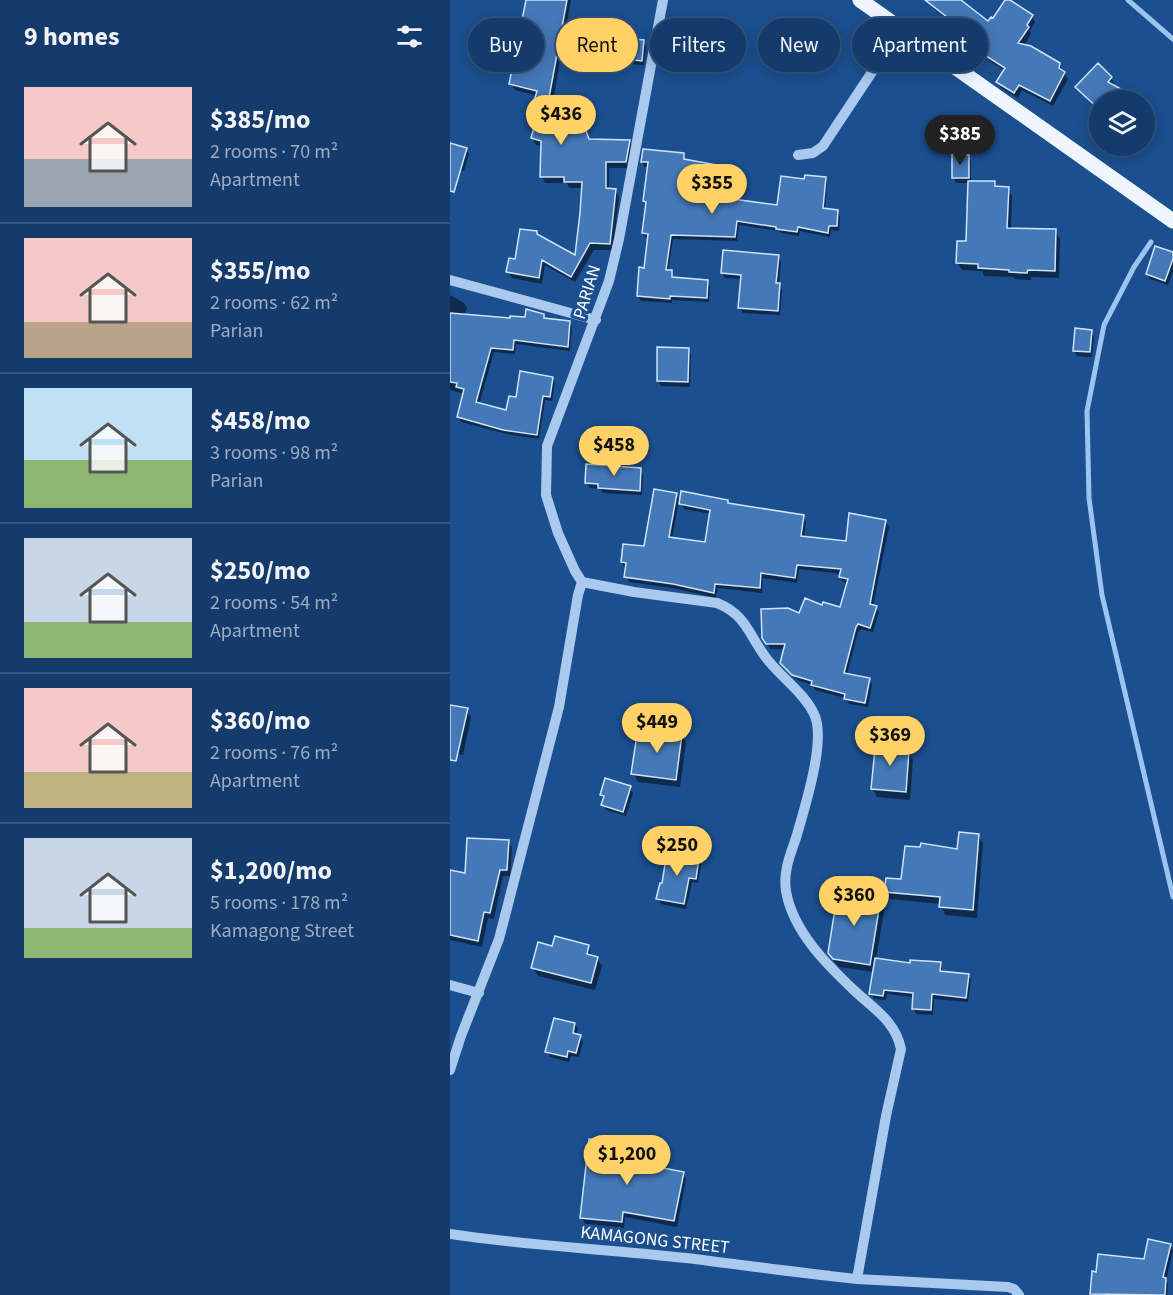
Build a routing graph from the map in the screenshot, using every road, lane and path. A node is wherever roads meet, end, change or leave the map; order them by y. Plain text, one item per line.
1 (663, 0) edge
2 (860, 0) edge
3 (886, 18) edge
4 (872, 72) edge
5 (962, 72) edge
6 (798, 155) dead end
7 (1173, 221) edge
8 (450, 280) edge
9 (596, 320) junction
10 (582, 582) junction
11 (450, 985) edge
12 (479, 993) junction
13 (450, 1070) edge
14 (450, 1234) edge
15 (857, 1279) junction
16 (1019, 1295) edge

1 - 9 street, PARIAN
2 - 3 main road
4 - 6 street
5 - 7 main road
8 - 9 street
9 - 10 street, PARIAN
10 - 12 street
10 - 15 street
11 - 12 street
12 - 13 street
14 - 15 street, KAMAGONG STREET
15 - 16 street, KAMAGONG STREET

